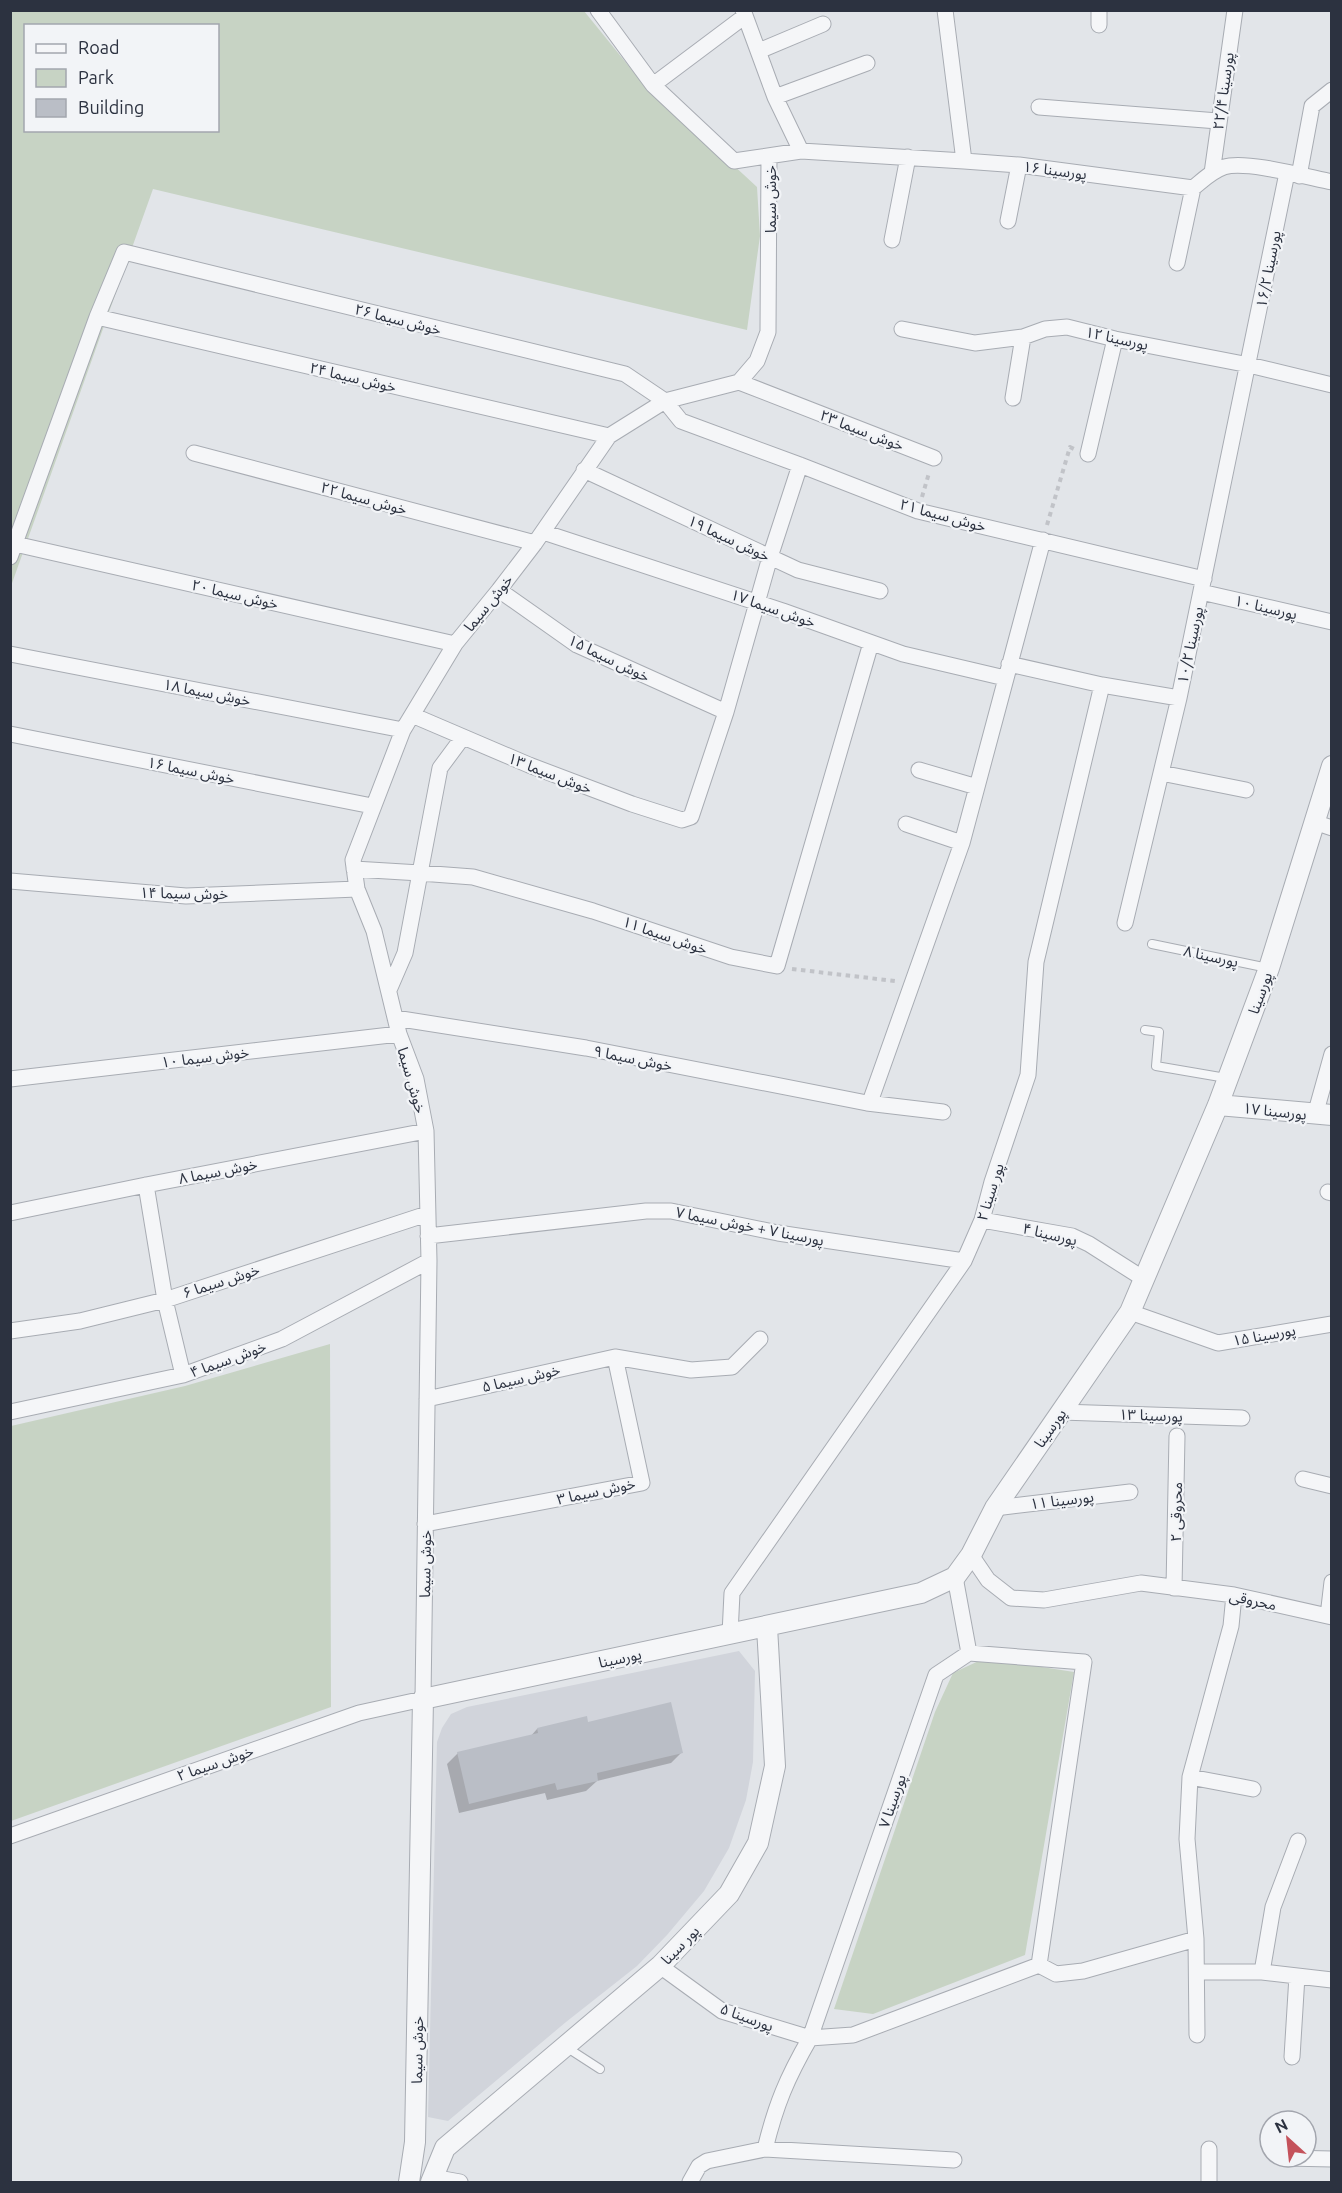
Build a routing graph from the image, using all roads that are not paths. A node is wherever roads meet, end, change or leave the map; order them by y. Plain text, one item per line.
1 (598, 10) edge
2 (945, 10) edge
3 (1235, 10) edge
4 (744, 13) edge
5 (823, 24) dead end
6 (759, 51) junction
7 (867, 63) dead end
8 (653, 85) junction
9 (1332, 90) edge
10 (775, 97) junction
11 (1039, 107) dead end
12 (1218, 121) junction
13 (801, 151) junction
14 (769, 156) junction
15 (908, 157) junction
16 (964, 160) junction
17 (1019, 165) junction
18 (1212, 173) junction
19 (1293, 174) junction
20 (1332, 182) edge
21 (1193, 188) junction
22 (1008, 221) dead end
23 (892, 240) dead end
24 (1177, 263) dead end
25 (97, 317) junction
26 (902, 329) dead end
27 (1023, 337) junction
28 (1115, 339) junction
29 (1248, 365) junction
30 (739, 382) junction
31 (1332, 385) edge
32 (1013, 398) dead end
33 (664, 401) junction
34 (609, 436) junction
35 (194, 453) dead end
36 (1088, 454) road end
37 (934, 458) road end
38 (800, 465) junction
39 (584, 470) junction
40 (539, 537) junction
41 (1043, 540) junction
42 (13, 551) edge
43 (770, 557) junction
44 (1202, 586) junction
45 (499, 590) junction
46 (880, 591) dead end
47 (758, 603) junction
48 (1332, 622) edge
49 (871, 643) junction
50 (455, 644) junction
51 (10, 654) edge
52 (1007, 671) junction
53 (1102, 685) junction
54 (1179, 698) junction
55 (726, 712) junction
56 (412, 715) junction
57 (403, 730) junction
58 (10, 734) edge
59 (463, 737) junction
60 (1332, 766) edge
61 (919, 770) dead end
62 (1161, 773) junction
63 (977, 787) junction
64 (1246, 790) dead end
65 (372, 806) junction
66 (906, 824) dead end
67 (1323, 825) edge
68 (962, 843) junction
69 (354, 869) junction
70 (420, 873) junction
71 (10, 881) edge
72 (357, 889) junction
73 (1125, 923) dead end
74 (1152, 944) dead end
75 (1269, 968) junction
76 (389, 990) junction
77 (395, 1018) junction
78 (1145, 1030) dead end
79 (399, 1034) junction
80 (1332, 1054) edge
81 (1228, 1078) junction
82 (10, 1079) edge
83 (870, 1102) junction
84 (1218, 1105) junction
85 (943, 1112) dead end
86 (1323, 1115) edge
87 (426, 1131) junction
88 (146, 1185) junction
89 (10, 1213) edge
90 (427, 1214) junction
91 (982, 1220) junction
92 (428, 1236) junction
93 (429, 1261) junction
94 (964, 1261) junction
95 (1144, 1279) junction
96 (165, 1300) junction
97 (1130, 1312) junction
98 (1332, 1324) edge
99 (10, 1331) edge
100 (760, 1339) dead end
101 (615, 1357) junction
102 (183, 1375) junction
103 (427, 1399) junction
104 (10, 1412) edge
105 (1061, 1412) junction
106 (1242, 1418) dead end
107 (1177, 1436) dead end
108 (1303, 1479) dead end
109 (1332, 1486) edge
110 (1130, 1492) dead end
111 (995, 1508) junction
112 (425, 1524) junction
113 (971, 1555) junction
114 (955, 1577) junction
115 (1332, 1582) edge
116 (1174, 1588) junction
117 (1233, 1595) junction
118 (1330, 1617) edge
119 (767, 1627) junction
120 (730, 1634) junction
121 (969, 1653) junction
122 (423, 1699) junction
123 (1190, 1777) junction
124 (1252, 1789) dead end
125 (10, 1836) edge
126 (1298, 1841) dead end
127 (1196, 1939) junction
128 (1039, 1965) junction
129 (660, 1966) junction
130 (1197, 1972) junction
131 (1262, 1972) junction
132 (1297, 1976) junction
133 (1332, 1980) edge
134 (1197, 2035) dead end
135 (810, 2038) junction
136 (564, 2046) junction
137 (1292, 2057) dead end
138 (600, 2068) dead end
139 (415, 2142) junction
140 (445, 2148) junction
141 (765, 2149) junction
142 (1209, 2149) dead end
143 (954, 2160) dead end
144 (431, 2180) edge
145 (409, 2182) edge
146 (460, 2182) edge
147 (690, 2182) edge
148 (1209, 2182) edge

1 - 8 street
2 - 16 street
3 - 12 street, پورسینا ۲۲/۴
4 - 6 street
4 - 8 street
5 - 6 street
6 - 10 street
7 - 10 street
8 - 14 street, پورسینا ۱۶
9 - 19 street, پورسینا ۱۶/۲
10 - 13 street
11 - 12 street
12 - 18 street, پورسینا ۲۲/۴
13 - 14 street, پورسینا ۱۶
13 - 15 street, پورسینا ۱۶
14 - 30 street, خوش سیما
15 - 16 street, پورسینا ۱۶
15 - 23 street
16 - 17 street, پورسینا ۱۶
17 - 21 street, پورسینا ۱۶
17 - 22 street
18 - 19 street
18 - 21 street
19 - 20 street
19 - 29 street, پورسینا ۱۶/۲
21 - 24 street
25 - 33 street, خوش سیما ۲۶
25 - 34 street, خوش سیما ۲۴
25 - 42 street
26 - 27 street, پورسینا ۱۲
27 - 28 street, پورسینا ۱۲
27 - 32 street
28 - 29 street, پورسینا ۱۲
28 - 36 street
29 - 31 street, پورسینا ۱۲
29 - 44 street, پورسینا ۱۰/۲
30 - 33 street, خوش سیما
30 - 37 street, خوش سیما ۲۳
33 - 34 street, خوش سیما
33 - 38 street, خوش سیما ۲۱
34 - 39 street, خوش سیما
35 - 40 street, خوش سیما ۲۲
38 - 41 street, خوش سیما ۲۱
38 - 43 street
39 - 40 street, خوش سیما
39 - 43 street, خوش سیما ۱۹
40 - 45 street, خوش سیما
40 - 47 street, خوش سیما ۱۷
41 - 44 street, خوش سیما ۲۱
41 - 52 street
42 - 50 street, خوش سیما ۲۰
43 - 46 street, خوش سیما ۱۹
43 - 47 street
44 - 48 street, پورسینا ۱۰
44 - 54 street, پورسینا ۱۰/۲
45 - 50 street, خوش سیما
45 - 55 street, خوش سیما ۱۵
47 - 49 street, خوش سیما ۱۷
47 - 55 street
49 - 52 street, خوش سیما ۱۷
49 - 70 street, خوش سیما ۱۱
50 - 56 street, خوش سیما
51 - 57 street, خوش سیما ۱۸
52 - 53 street, خوش سیما ۱۷
52 - 63 street
53 - 54 street, خوش سیما ۱۷
53 - 91 street, پور سینا ۲
54 - 62 street, پورسینا ۱۰/۲
55 - 59 street, خوش سیما ۱۳
56 - 57 street, خوش سیما
56 - 59 street, خوش سیما ۱۳
57 - 65 street, خوش سیما
58 - 65 street, خوش سیما ۱۶
59 - 70 street
60 - 67 street, پورسینا
61 - 63 street
62 - 64 street
62 - 73 street, پورسینا ۱۰/۲
63 - 68 street
65 - 69 street, خوش سیما
66 - 68 street
67 - 75 street, پورسینا
68 - 83 street
69 - 70 street, خوش سیما ۱۱
69 - 72 street, خوش سیما
70 - 76 street
71 - 72 street, خوش سیما ۱۴
72 - 76 street, خوش سیما
74 - 75 lane, پورسینا ۸
75 - 81 street, پورسینا
76 - 77 street, خوش سیما
77 - 79 street, خوش سیما
77 - 83 street, خوش سیما ۹
78 - 81 lane
79 - 82 street, خوش سیما ۱۰
79 - 87 street, خوش سیما
80 - 86 street
81 - 84 street, پورسینا
83 - 85 street, خوش سیما ۹
84 - 86 street, پورسینا ۱۷
84 - 95 street, پورسینا
87 - 88 street, خوش سیما ۸
87 - 90 street, خوش سیما
88 - 89 street, خوش سیما ۸
88 - 96 street
90 - 92 street, خوش سیما
90 - 96 street, خوش سیما ۶
91 - 94 street, پور سینا ۲
91 - 95 street, پورسینا ۴
92 - 93 street, خوش سیما
92 - 94 street, پورسینا ۷ + خوش سیما ۷
93 - 102 street, خوش سیما ۴
93 - 103 street, خوش سیما
94 - 120 street, پور سینا ۲
95 - 97 street, پورسینا
96 - 99 street, خوش سیما ۶
96 - 102 street
97 - 98 street, پورسینا ۱۵
97 - 105 street, پورسینا
100 - 101 street
101 - 103 street, خوش سیما ۵
101 - 112 street, خوش سیما ۳
102 - 104 street, خوش سیما ۴
103 - 112 street, خوش سیما
105 - 106 street, پورسینا ۱۳
105 - 111 street, پورسینا
107 - 116 street, محروقی ۲
108 - 109 street
110 - 111 street, پورسینا ۱۱
111 - 113 street, پورسینا
112 - 122 street, خوش سیما
113 - 114 street, پورسینا
113 - 116 street, محروقی
114 - 119 street, پورسینا
114 - 121 street
115 - 118 street
116 - 117 street, محروقی
117 - 118 street, محروقی
117 - 123 street
119 - 120 street, پورسینا
119 - 129 street, پور سینا
120 - 122 street, پورسینا
121 - 128 street
121 - 135 street, پورسینا ۷
122 - 125 street, خوش سیما ۲
122 - 139 street, خوش سیما
123 - 124 street
123 - 127 street
126 - 131 street
127 - 128 street
127 - 130 street
128 - 135 street
129 - 135 street, پورسینا ۵
129 - 136 street, پور سینا
130 - 131 street
130 - 134 street
131 - 132 street
132 - 133 street
132 - 137 street
135 - 141 street, پورسینا ۷
136 - 138 lane
136 - 140 street, پور سینا
139 - 140 street
139 - 145 street, خوش سیما
140 - 144 street, پور سینا
141 - 143 street
141 - 147 street
142 - 148 street
144 - 146 street

